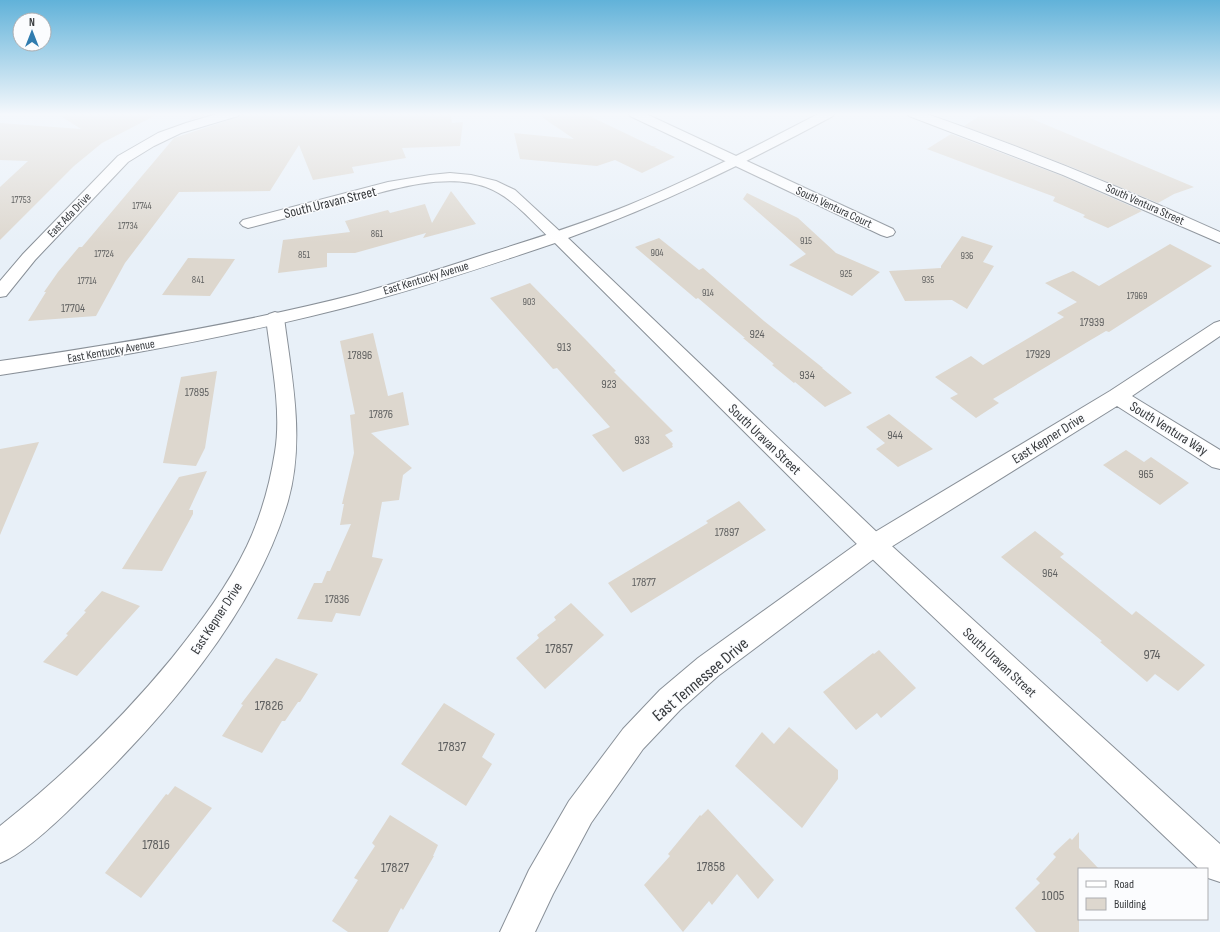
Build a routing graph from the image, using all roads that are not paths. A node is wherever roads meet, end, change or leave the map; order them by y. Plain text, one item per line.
1 (127, 156) edge
2 (726, 156) edge
3 (745, 156) edge
4 (1033, 156) edge
5 (736, 161) junction
6 (248, 223) dead end
7 (887, 232) dead end
8 (558, 237) junction
9 (1220, 238) edge
10 (0, 292) edge
11 (275, 318) junction
12 (1220, 327) edge
13 (0, 368) edge
14 (1117, 396) junction
15 (1220, 460) edge
16 (874, 545) junction
17 (0, 847) edge
18 (1220, 866) edge
19 (517, 932) edge

1 - 10 street, East Ada Drive
2 - 5 street, South Ventura Court
3 - 5 street, East Kentucky Avenue
4 - 9 street, South Ventura Street
5 - 7 street, South Ventura Court
5 - 8 street, East Kentucky Avenue
6 - 8 street, South Uravan Street
8 - 11 street, East Kentucky Avenue
8 - 16 street, South Uravan Street
11 - 13 street, East Kentucky Avenue
11 - 17 street, East Kepner Drive
12 - 14 street, East Kepner Drive
14 - 15 street, South Ventura Way
14 - 16 street, East Kepner Drive
16 - 18 street, South Uravan Street
16 - 19 street, East Tennessee Drive

